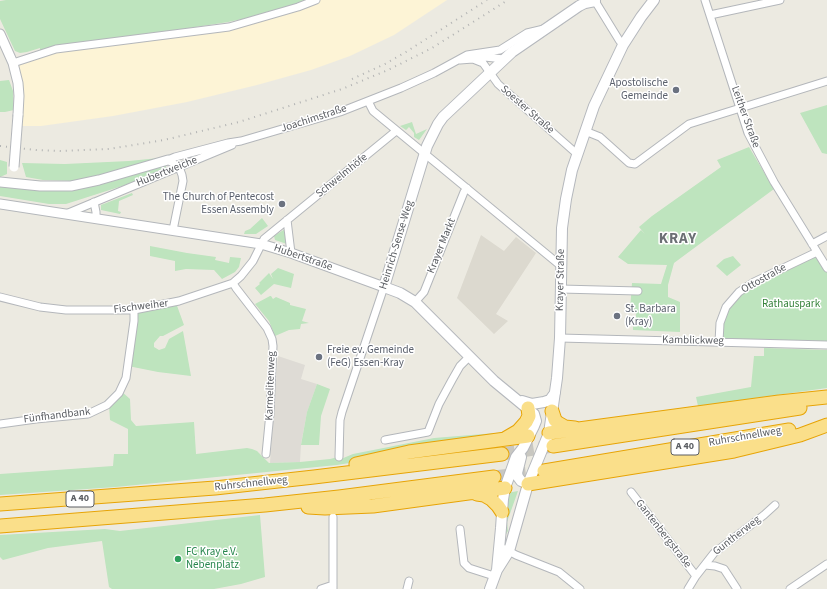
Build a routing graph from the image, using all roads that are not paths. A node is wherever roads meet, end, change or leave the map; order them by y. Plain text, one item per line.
1 (316, 0) edge
2 (654, 0) edge
3 (705, 0) edge
4 (780, 0) edge
5 (596, 1) edge
6 (710, 15) junction
7 (545, 29) junction
8 (0, 34) edge
9 (623, 45) junction
10 (494, 51) joint
11 (504, 59) junction
12 (458, 60) junction
13 (12, 63) junction
14 (490, 72) junction
15 (827, 81) edge
16 (368, 101) junction
17 (741, 108) junction
18 (396, 131) junction
19 (585, 131) junction
20 (241, 141) junction
21 (424, 154) junction
22 (577, 154) junction
23 (168, 160) junction
24 (179, 168) junction
25 (0, 182) edge
26 (12, 183) junction
27 (467, 188) junction
28 (94, 202) junction
29 (0, 204) edge
30 (66, 214) junction
31 (96, 218) junction
32 (287, 220) junction
33 (173, 230) junction
34 (827, 236) edge
35 (261, 244) junction
36 (812, 244) junction
37 (817, 252) junction
38 (291, 253) junction
39 (561, 266) junction
40 (827, 268) edge
41 (233, 283) junction
42 (384, 287) junction
43 (561, 289) junction
44 (638, 291) dead end
45 (0, 297) edge
46 (415, 302) junction
47 (134, 310) junction
48 (560, 338) junction
49 (719, 342) junction
50 (827, 345) edge
51 (469, 357) junction
52 (555, 393) junction
53 (827, 397) edge
54 (516, 399) junction
55 (827, 403) edge
56 (528, 408) junction
57 (552, 411) junction
58 (0, 424) edge
59 (827, 424) edge
60 (586, 428) junction
61 (549, 433) junction
62 (385, 440) dead end
63 (502, 440) junction
64 (526, 442) junction
65 (553, 446) tunnel mouth
66 (266, 454) dead end
67 (502, 454) tunnel mouth
68 (339, 457) dead end
69 (538, 457) junction
70 (544, 471) tunnel mouth
71 (314, 477) junction
72 (494, 477) tunnel mouth
73 (528, 484) junction
74 (505, 488) junction
75 (631, 492) dead end
76 (471, 493) junction
77 (0, 504) edge
78 (265, 505) junction
79 (775, 505) dead end
80 (502, 512) junction
81 (333, 517) dead end
82 (0, 526) edge
83 (460, 529) dead end
84 (500, 545) junction
85 (508, 552) junction
86 (827, 564) edge
87 (704, 565) junction
88 (496, 573) junction
89 (696, 576) junction
90 (409, 581) dead end
91 (333, 587) edge
92 (321, 589) edge
93 (407, 589) edge
94 (490, 589) edge
95 (580, 589) edge
96 (688, 589) edge
97 (737, 589) edge
98 (790, 589) edge

1 - 13 street
2 - 9 main road, Krayer Straße
3 - 6 street, Leither Straße
4 - 6 street
5 - 7 main road, Heinrich-Sense-Weg
5 - 9 street
5 - 11 main road, Heinrich-Sense-Weg
6 - 17 street, Leither Straße
7 - 10 street, Heinrich-Sense-Weg
7 - 11 main road, Heinrich-Sense-Weg
8 - 13 street
9 - 19 main road, Krayer Straße
10 - 12 street, Soester Straße
11 - 12 street, Soester Straße
11 - 14 main road, Heinrich-Sense-Weg
12 - 14 street, Soester Straße
12 - 16 street, Soester Straße
13 - 26 street, bridge
14 - 21 main road, Heinrich-Sense-Weg
14 - 22 street, Soester Straße
15 - 17 street
16 - 18 street
16 - 20 street, Joachimstraße
17 - 19 street
17 - 36 street, Leither Straße
18 - 21 street
18 - 32 street, Schwelmhöfe
19 - 22 main road, Krayer Straße
20 - 23 street, Joachimstraße
20 - 24 street, Hubertweiche
21 - 27 street
21 - 42 main road, Heinrich-Sense-Weg
22 - 39 main road, Krayer Straße
23 - 24 street
23 - 26 street, Joachimstraße
24 - 28 street, Hubertweiche
24 - 33 street
25 - 26 street, Joachimstraße
27 - 39 street
27 - 46 street, Krayer Markt
28 - 30 street, Hubertweiche
28 - 31 street
29 - 30 street, Hubertstraße
30 - 31 street, Hubertstraße
31 - 33 street, Hubertstraße
32 - 35 street, Schwelmhöfe
32 - 38 street
33 - 35 street, Hubertstraße
34 - 36 street
35 - 38 street, Hubertstraße
35 - 41 street, Fischweiher
36 - 37 street, Leither Straße
37 - 40 street, Leither Straße
37 - 49 street, Ottostraße
38 - 42 street, Hubertstraße
39 - 43 main road, Krayer Straße
41 - 47 street, Fischweiher
41 - 66 street, Karmelitenweg
42 - 46 main road, Hubertstraße
42 - 68 street, Heinrich-Sense-Weg
43 - 44 street
43 - 48 main road, Krayer Straße
45 - 47 street, Fischweiher
46 - 51 main road, Hubertstraße
47 - 58 street, Fünfhandbank
48 - 49 street, Kamblickweg
48 - 52 main road, Krayer Straße
49 - 50 street, Kamblickweg
51 - 54 main road, Hubertstraße
51 - 62 street
52 - 54 main road
52 - 57 main road, Krayer Straße
53 - 60 highway
54 - 56 main road, Hubertstraße
55 - 65 highway, Ruhrschnellweg / A 40
56 - 63 highway
56 - 64 main road
57 - 60 highway
57 - 61 main road, Krayer Straße
59 - 70 highway, Ruhrschnellweg / A 40
59 - 73 highway
60 - 61 highway
61 - 64 main road
61 - 69 main road, Krayer Straße
63 - 64 highway
63 - 71 highway
64 - 69 main road
64 - 73 main road
64 - 74 main road, Krayer Straße
67 - 71 highway, Ruhrschnellweg / A 40
69 - 73 main road, Krayer Straße
71 - 77 highway, Ruhrschnellweg / A 40
72 - 78 highway, Ruhrschnellweg / A 40
73 - 74 main road
73 - 85 main road, Krayer Straße
74 - 76 highway
74 - 80 main road, Krayer Straße
75 - 89 street, Gantenbergstraße
76 - 78 highway
76 - 80 highway
78 - 82 highway, Ruhrschnellweg / A 40
79 - 87 street, Guntherweg
80 - 84 main road, Krayer Straße
81 - 91 street
83 - 88 street
84 - 85 street
84 - 88 main road, Krayer Straße
85 - 88 main road, Krayer Straße
85 - 95 street
86 - 98 street
87 - 89 street, Guntherweg
87 - 97 street
88 - 94 main road, Krayer Straße
89 - 96 street, Guntherweg
90 - 93 street
91 - 92 street

